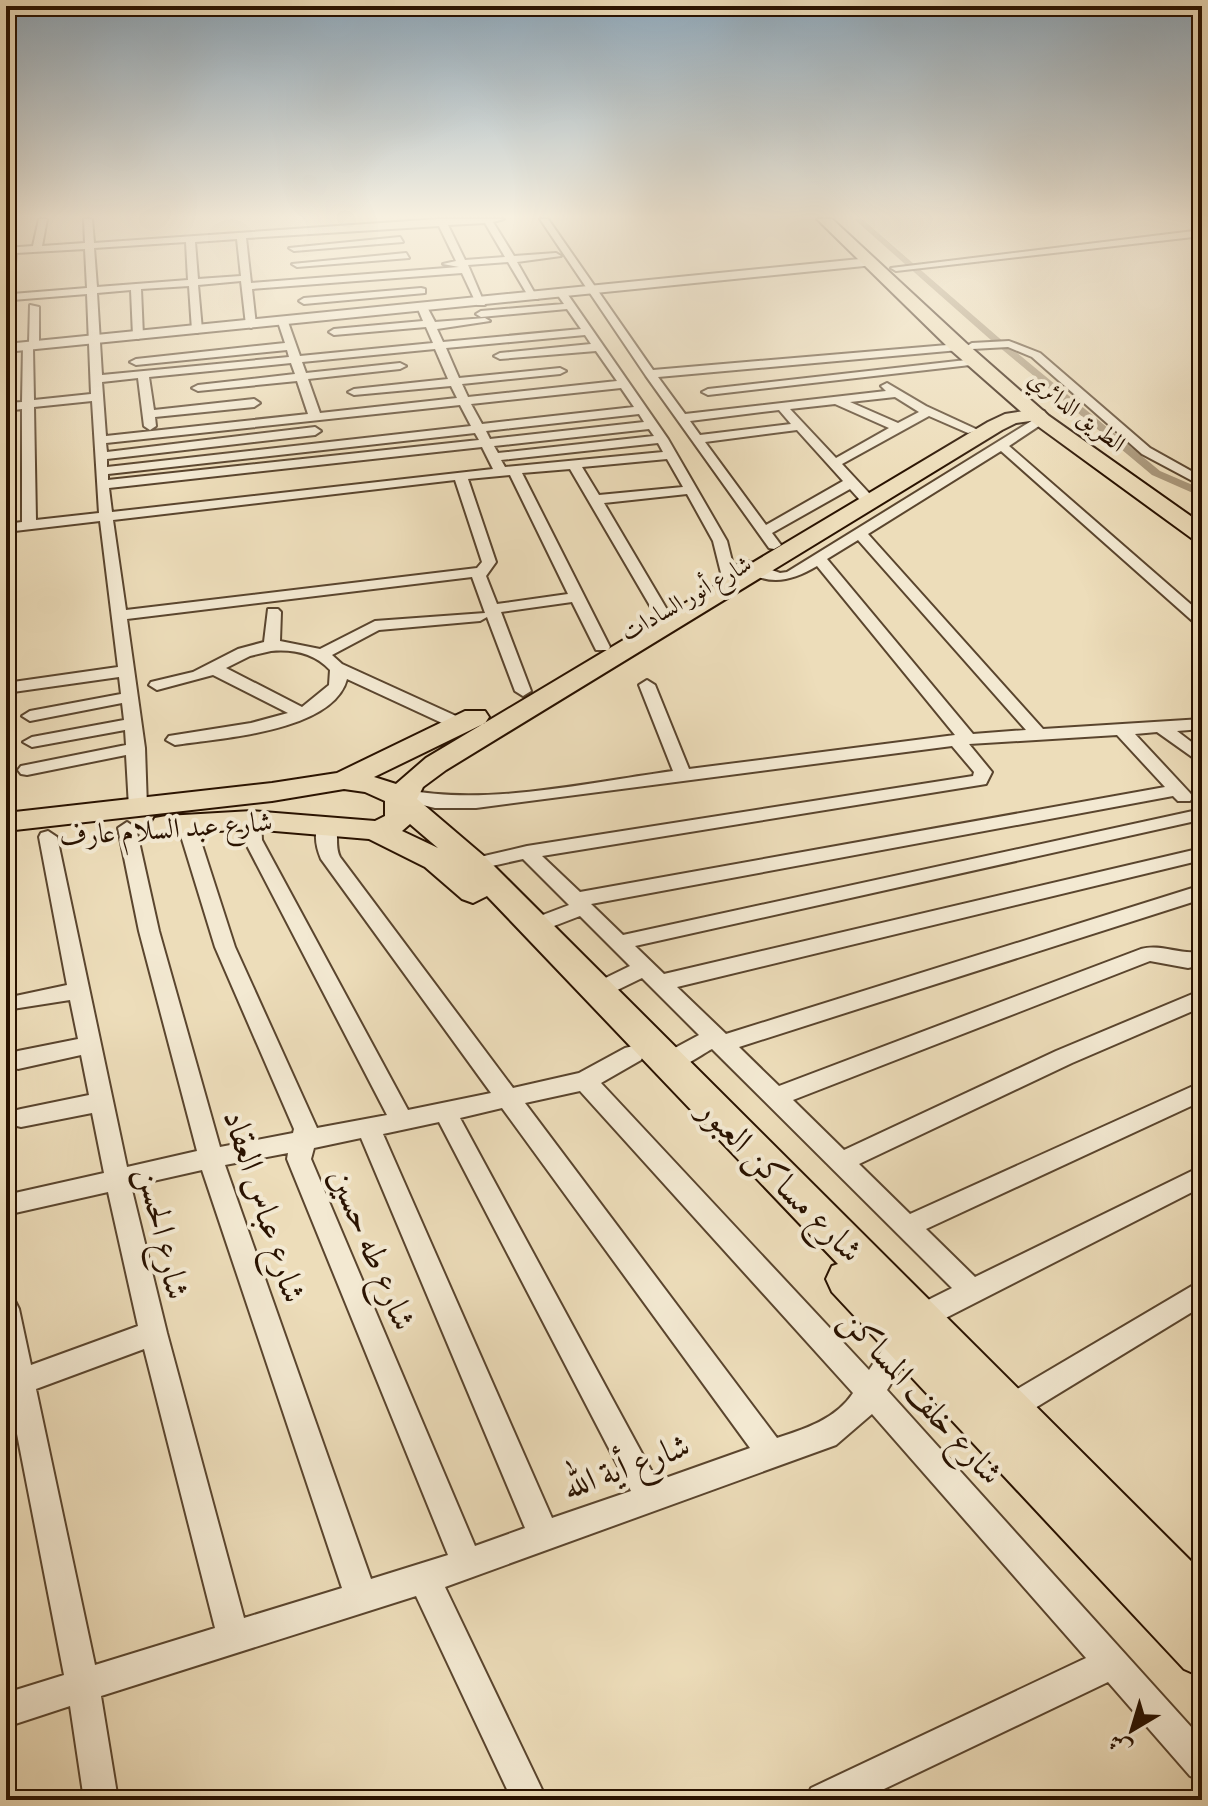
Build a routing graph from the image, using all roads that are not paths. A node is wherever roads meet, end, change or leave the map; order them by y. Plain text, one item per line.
1 (53, 303) edge
2 (91, 303) edge
3 (137, 303) edge
4 (195, 303) edge
5 (249, 303) edge
6 (304, 303) edge
7 (360, 303) edge
8 (424, 303) edge
9 (477, 303) edge
10 (515, 303) edge
11 (547, 303) edge
12 (569, 303) edge
13 (595, 303) edge
14 (919, 303) edge
15 (933, 303) edge
16 (34, 307) junction
17 (6, 310) edge
18 (364, 314) junction
19 (482, 314) junction
20 (428, 317) junction
21 (329, 318) junction
22 (579, 318) junction
23 (308, 320) junction
24 (564, 320) dead end
25 (283, 322) junction
26 (251, 325) junction
27 (504, 326) dead end
28 (383, 327) junction
29 (197, 330) junction
30 (588, 331) junction
31 (334, 332) junction
32 (138, 336) junction
33 (93, 340) junction
34 (493, 341) junction
35 (31, 346) junction
36 (291, 346) junction
37 (441, 346) junction
38 (599, 347) junction
39 (6, 348) edge
40 (393, 350) junction
41 (974, 350) junction
42 (549, 352) junction
43 (343, 355) junction
44 (500, 356) junction
45 (296, 360) junction
46 (126, 363) dead end
47 (111, 364) dead end
48 (96, 366) junction
49 (400, 366) junction
50 (196, 370) junction
51 (560, 371) junction
52 (690, 371) junction
53 (346, 372) junction
54 (872, 373) junction
55 (650, 374) junction
56 (143, 375) junction
57 (510, 376) junction
58 (302, 377) junction
59 (96, 379) junction
60 (250, 382) junction
61 (456, 382) junction
62 (624, 384) junction
63 (409, 387) junction
64 (198, 388) junction
65 (571, 390) junction
66 (354, 392) junction
67 (708, 392) junction
68 (896, 393) junction
69 (1010, 393) junction
70 (97, 397) junction
71 (836, 400) junction
72 (254, 403) junction
73 (27, 405) junction
74 (6, 407) edge
75 (467, 407) junction
76 (782, 407) junction
77 (201, 409) junction
78 (642, 410) junction
79 (928, 412) junction
80 (726, 413) junction
81 (148, 414) junction
82 (315, 417) junction
83 (355, 417) junction
84 (586, 417) junction
85 (1039, 417) junction
86 (682, 418) junction
87 (257, 423) junction
88 (653, 425) junction
89 (231, 426) junction
90 (801, 426) junction
91 (999, 427) junction
92 (898, 428) junction
93 (479, 429) junction
94 (972, 430) junction
95 (166, 432) junction
96 (595, 432) junction
97 (150, 434) junction
98 (100, 440) junction
99 (234, 440) junction
100 (359, 442) junction
101 (486, 444) junction
102 (603, 445) junction
103 (681, 446) junction
104 (455, 447) junction
105 (167, 448) junction
106 (422, 451) junction
107 (393, 454) junction
108 (101, 456) junction
109 (237, 456) junction
110 (364, 457) junction
111 (493, 457) junction
112 (333, 460) junction
113 (612, 461) junction
114 (303, 463) junction
115 (835, 463) junction
116 (574, 464) junction
117 (273, 467) junction
118 (171, 470) junction
119 (240, 470) junction
120 (102, 471) junction
121 (508, 471) junction
122 (211, 473) junction
123 (701, 473) junction
124 (463, 475) junction
125 (434, 478) junction
126 (139, 481) junction
127 (405, 482) junction
128 (1202, 482) edge
129 (102, 485) junction
130 (373, 485) junction
131 (343, 489) junction
132 (858, 489) junction
133 (691, 490) junction
134 (311, 492) junction
135 (280, 497) junction
136 (594, 500) junction
137 (246, 501) junction
138 (215, 504) junction
139 (177, 509) junction
140 (145, 512) junction
141 (105, 517) junction
142 (1202, 520) edge
143 (29, 525) junction
144 (6, 528) edge
145 (860, 534) junction
146 (1202, 535) edge
147 (770, 538) junction
148 (819, 559) junction
149 (744, 569) junction
150 (481, 572) junction
151 (577, 597) junction
152 (273, 612) dead end
153 (486, 612) junction
154 (661, 613) junction
155 (119, 615) junction
156 (1202, 622) edge
157 (272, 646) junction
158 (602, 647) junction
159 (321, 655) junction
160 (213, 668) junction
161 (338, 668) junction
162 (126, 671) junction
163 (157, 685) dead end
164 (647, 685) dead end
165 (6, 688) edge
166 (523, 691) junction
167 (130, 697) junction
168 (302, 713) junction
169 (30, 716) dead end
170 (133, 723) junction
171 (1202, 724) edge
172 (461, 725) junction
173 (1161, 727) junction
174 (1121, 729) junction
175 (1039, 735) junction
176 (175, 740) dead end
177 (962, 740) junction
178 (32, 742) dead end
179 (136, 748) junction
180 (390, 759) junction
181 (1202, 759) edge
182 (27, 770) dead end
183 (683, 775) junction
184 (344, 780) junction
185 (409, 790) junction
186 (1178, 790) junction
187 (259, 811) junction
188 (1201, 815) edge
189 (132, 818) junction
190 (6, 822) edge
191 (186, 823) junction
192 (327, 825) junction
193 (375, 830) junction
194 (48, 837) junction
195 (6, 841) edge
196 (527, 852) junction
197 (1202, 854) edge
198 (474, 864) junction
199 (1202, 892) edge
200 (579, 903) junction
201 (534, 926) junction
202 (619, 943) junction
203 (1202, 958) edge
204 (652, 975) junction
205 (79, 990) junction
206 (597, 991) junction
207 (1202, 998) edge
208 (11, 1004) dead end
209 (718, 1041) junction
210 (90, 1045) junction
211 (649, 1058) junction
212 (18, 1060) dead end
213 (585, 1081) junction
214 (1202, 1091) edge
215 (509, 1097) junction
216 (775, 1097) junction
217 (101, 1102) junction
218 (445, 1112) junction
219 (21, 1118) dead end
220 (402, 1121) junction
221 (369, 1128) junction
222 (305, 1139) junction
223 (212, 1158) junction
224 (841, 1162) junction
225 (1202, 1176) edge
226 (117, 1179) junction
227 (6, 1205) edge
228 (906, 1227) junction
229 (972, 1291) junction
230 (1202, 1292) edge
231 (6, 1309) edge
232 (911, 1328) junction
233 (153, 1333) junction
234 (13, 1384) edge
235 (871, 1392) junction
236 (1007, 1410) junction
237 (772, 1455) junction
238 (650, 1497) junction
239 (544, 1536) junction
240 (467, 1564) junction
241 (424, 1578) junction
242 (362, 1599) junction
243 (1202, 1608) edge
244 (234, 1639) junction
245 (1202, 1651) edge
246 (1112, 1663) junction
247 (83, 1686) junction
248 (6, 1710) edge
249 (1202, 1764) edge
250 (101, 1800) edge
251 (530, 1800) edge
252 (823, 1800) edge

1 - 16 street
2 - 33 street, شارع عباس العقاد
3 - 32 street
4 - 29 street
5 - 26 street
6 - 23 street
7 - 18 street
8 - 20 street
9 - 19 street
10 - 19 street
11 - 19 street
12 - 22 street
13 - 55 street
14 - 41 highway, الطريق الدائري
15 - 41 highway, الطريق الدائري
16 - 17 street
16 - 35 street
18 - 20 street
18 - 21 street
19 - 20 street
19 - 27 street
19 - 34 street
20 - 28 street
20 - 37 street
21 - 23 street
21 - 31 street
22 - 24 street
22 - 30 street
23 - 25 street
25 - 26 street
25 - 36 street
26 - 29 street
28 - 31 street
28 - 40 street
29 - 32 street
30 - 34 street
30 - 38 street
31 - 43 street
32 - 33 street
33 - 35 street
33 - 48 street, شارع عباس العقاد
34 - 37 street
34 - 44 street
35 - 39 street
35 - 73 street
36 - 45 street
36 - 46 street
37 - 40 street
37 - 61 street
38 - 42 street
38 - 62 street
40 - 43 street
40 - 49 street
41 - 52 street
41 - 54 street
41 - 69 highway, الطريق الدائري
41 - 128 street
41 - 142 highway, الطريق الدائري
42 - 44 street
42 - 51 street
43 - 45 street
44 - 57 street
45 - 50 street
45 - 58 street
47 - 48 street
48 - 59 street, شارع عباس العقاد
49 - 53 street
49 - 63 street
50 - 56 street
50 - 64 street
51 - 57 street
51 - 65 street
52 - 55 street
52 - 67 street
53 - 58 street
53 - 66 street
54 - 67 street
54 - 68 street
55 - 86 street
56 - 59 street
56 - 81 street
57 - 61 street
58 - 60 street
58 - 82 street
59 - 70 street, شارع عباس العقاد
60 - 64 street
60 - 72 street
61 - 63 street
61 - 75 street
62 - 65 street
62 - 78 street
63 - 66 street
64 - 77 street
65 - 75 street
65 - 84 street
66 - 83 street
67 - 80 street
68 - 71 street
68 - 79 street
69 - 85 highway, الطريق الدائري
69 - 91 main road, شارع أنور السادات
70 - 73 street
70 - 98 street, شارع عباس العقاد
71 - 76 street
71 - 92 street
72 - 77 street
72 - 87 street
73 - 74 street
73 - 143 street
75 - 83 street
75 - 93 street
76 - 80 street
76 - 90 street
77 - 81 street
78 - 84 street
78 - 88 street
79 - 92 street
79 - 94 street
80 - 86 street
81 - 97 street
82 - 83 street
82 - 87 street
83 - 99 street
83 - 100 street
84 - 93 street
84 - 96 street
85 - 91 main road, شارع أنور السادات
85 - 146 highway, الطريق الدائري
86 - 103 street
87 - 89 street
88 - 96 street
88 - 103 street
89 - 95 street
89 - 99 street
90 - 103 street
90 - 115 street
91 - 94 main road, شارع أنور السادات
91 - 145 street
91 - 149 main road, شارع أنور السادات
91 - 156 street
92 - 115 street
93 - 100 street
93 - 101 street
94 - 132 main road, شارع أنور السادات
95 - 97 street
95 - 105 street
96 - 101 street
96 - 102 street
97 - 98 street
98 - 108 street, شارع عباس العقاد
99 - 105 street
99 - 109 street
100 - 109 street
100 - 110 street
101 - 104 street
101 - 111 street
102 - 103 street
102 - 111 street
102 - 113 street
103 - 113 street
103 - 123 street
103 - 123 street
104 - 106 street
104 - 124 street
105 - 108 street
105 - 118 street
106 - 107 street
106 - 125 street
107 - 110 street
107 - 127 street
108 - 120 street, شارع عباس العقاد
109 - 118 street
109 - 119 street
110 - 112 street
110 - 130 street
111 - 121 street
112 - 114 street
112 - 131 street
113 - 116 street
114 - 117 street
114 - 134 street
115 - 132 street
116 - 121 street
116 - 136 street
117 - 119 street
117 - 135 street
118 - 120 street
118 - 122 street
118 - 126 street
118 - 139 street
119 - 122 street
119 - 137 street
120 - 129 street, شارع عباس العقاد
121 - 124 street
121 - 151 street
122 - 138 street
123 - 133 street
123 - 147 street
124 - 125 street
124 - 150 street
125 - 127 street
126 - 129 street
126 - 140 street
127 - 130 street
129 - 141 street, شارع عباس العقاد
130 - 131 street
131 - 134 street
132 - 147 main road, شارع أنور السادات
133 - 136 street
133 - 149 street
134 - 135 street
135 - 137 street
136 - 154 street
137 - 138 street
138 - 139 street
139 - 140 street
140 - 141 street
141 - 143 street
141 - 155 street, شارع عباس العقاد
143 - 144 street
145 - 148 street
145 - 175 street
147 - 149 main road, شارع أنور السادات
148 - 149 street
148 - 177 street
149 - 154 main road, شارع أنور السادات
149 - 185 main road, شارع أنور السادات
150 - 153 street
150 - 155 street
151 - 153 street
151 - 158 street
152 - 157 street
153 - 159 street
153 - 166 street
154 - 158 main road, شارع أنور السادات
155 - 162 street, شارع عباس العقاد
157 - 159 street
157 - 160 street
158 - 166 main road, شارع أنور السادات
159 - 161 street
160 - 163 street
160 - 168 street
161 - 168 street
161 - 172 street
162 - 165 street
162 - 167 street, شارع عباس العقاد
164 - 183 street
166 - 172 main road, شارع أنور السادات
167 - 169 street
167 - 170 street, شارع عباس العقاد
168 - 176 street
170 - 178 street
170 - 179 street, شارع عباس العقاد
171 - 173 street
172 - 180 main road, شارع أنور السادات
173 - 174 street
173 - 181 street
174 - 175 street
174 - 186 street
175 - 177 street
177 - 183 street
177 - 196 street
179 - 182 street
179 - 189 street, شارع عباس العقاد
180 - 184 main road, شارع أنور السادات
180 - 185 main road
183 - 185 street
184 - 185 main road, شارع مساكن العبور
184 - 187 main road, شارع عبد السلام عارف
185 - 193 main road
185 - 198 main road, شارع مساكن العبور
186 - 188 street
186 - 200 street
187 - 189 main road, شارع عبد السلام عارف
187 - 191 main road, شارع عبد السلام عارف
187 - 192 main road, شارع عبد السلام عارف
187 - 220 street
188 - 202 street
189 - 190 main road, شارع عبد السلام عارف
189 - 191 main road, شارع عبد السلام عارف
189 - 194 main road, شارع عبد السلام عارف
189 - 223 street, شارع عباس العقاد
191 - 222 street, شارع طه حسين
192 - 193 main road, شارع عبد السلام عارف
192 - 215 street
193 - 211 main road, شارع مساكن العبور
194 - 195 main road, شارع عبد السلام عارف
194 - 205 street, شارع الحسن
196 - 198 street
196 - 200 street
197 - 204 street
198 - 201 main road, شارع مساكن العبور
199 - 209 street
200 - 201 street
200 - 202 street
201 - 206 main road, شارع مساكن العبور
202 - 204 street
203 - 216 street
204 - 206 street
204 - 209 street
205 - 208 street
205 - 210 street, شارع الحسن
206 - 211 main road, شارع مساكن العبور
207 - 224 street
209 - 211 street
209 - 216 street
210 - 212 street
210 - 217 street, شارع الحسن
211 - 213 street
211 - 232 main road, شارع مساكن العبور
213 - 215 street
213 - 235 street, شارع خلف المساكن
214 - 228 street
215 - 218 street
215 - 237 street
216 - 224 street
217 - 219 street
217 - 226 street, شارع الحسن
218 - 220 street
218 - 238 street
220 - 221 street
221 - 222 street
221 - 239 street
222 - 223 street
222 - 240 street, شارع طه حسين
223 - 226 street
223 - 242 street, شارع عباس العقاد
224 - 228 street
225 - 229 street
226 - 227 street
226 - 233 street, شارع الحسن
228 - 229 street
229 - 232 street
230 - 236 street
231 - 234 street
232 - 235 street, شارع أية الله
232 - 236 main road, شارع مساكن العبور
232 - 245 main road, شارع مساكن العبور
233 - 234 street
233 - 244 street, شارع الحسن
234 - 247 street
235 - 237 street, شارع أية الله
235 - 246 street, شارع خلف المساكن
236 - 243 main road, شارع مساكن العبور
237 - 238 street, شارع أية الله
238 - 239 street, شارع أية الله
239 - 240 street, شارع أية الله
240 - 241 street, شارع أية الله
241 - 242 street, شارع أية الله
241 - 251 street
242 - 244 street, شارع أية الله
244 - 247 street, شارع أية الله
246 - 249 street, شارع خلف المساكن
246 - 252 street
247 - 248 street, شارع أية الله
247 - 250 street

